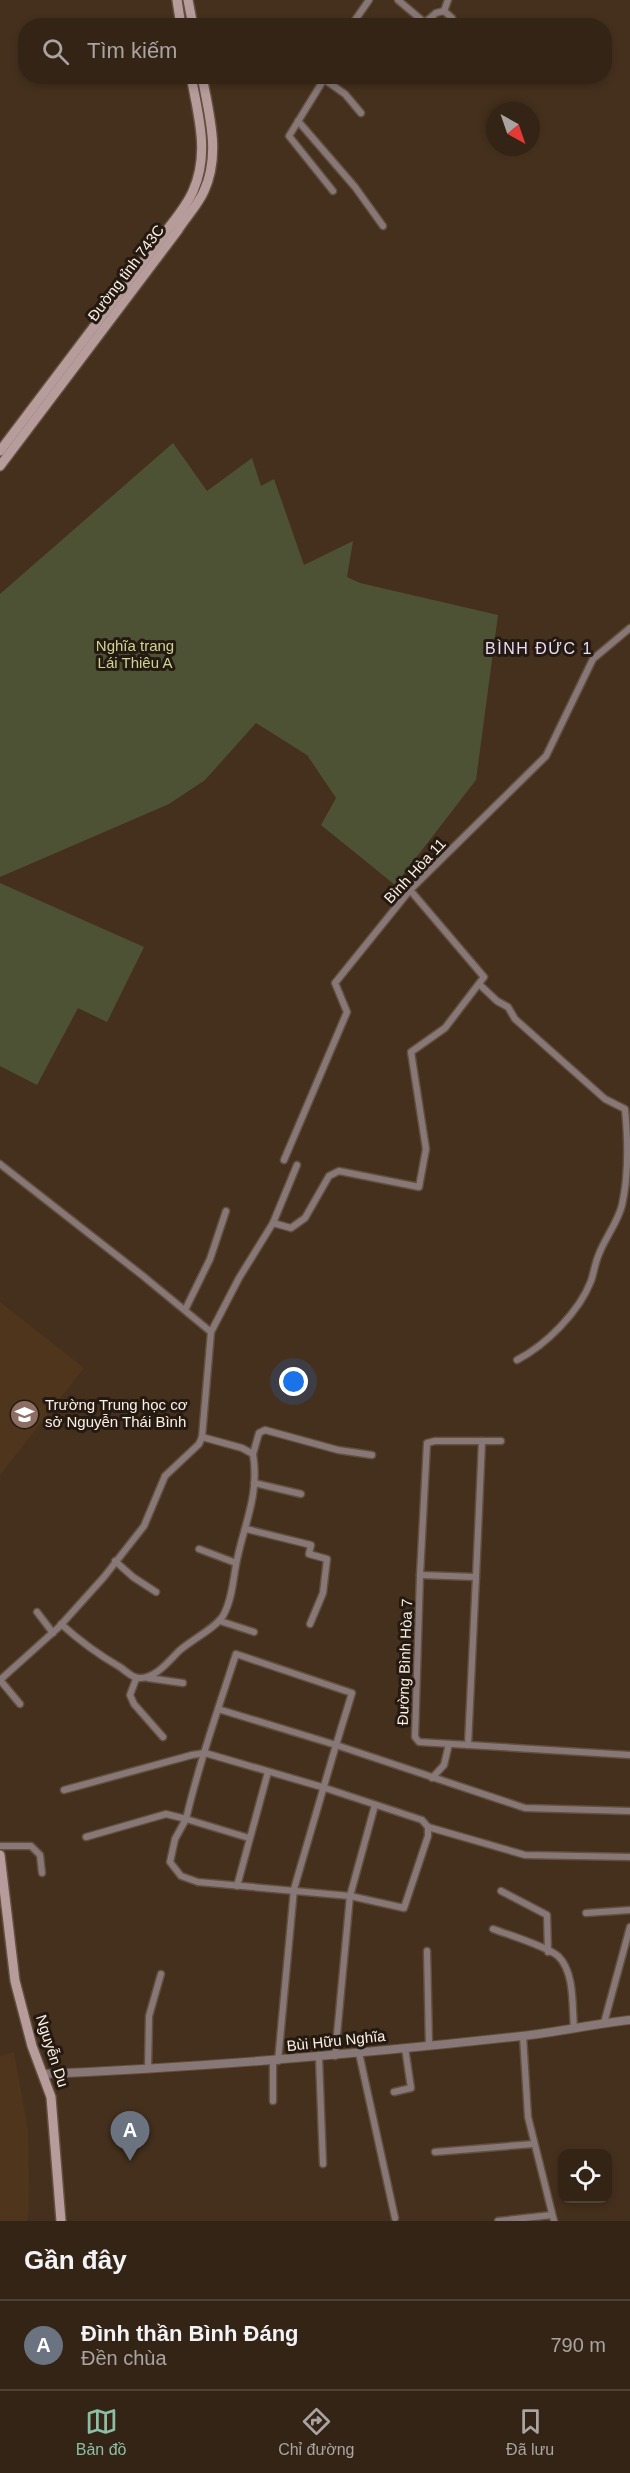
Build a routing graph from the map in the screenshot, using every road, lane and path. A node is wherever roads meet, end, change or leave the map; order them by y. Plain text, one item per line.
1 (177, 0) edge
2 (188, 0) edge
3 (369, 0) edge
4 (398, 0) edge
5 (448, 0) edge
6 (444, 11) junction
7 (180, 18) edge
8 (191, 18) edge
9 (357, 18) edge
10 (416, 18) edge
11 (432, 18) edge
12 (452, 18) edge
13 (192, 84) edge
14 (203, 84) edge
15 (321, 84) edge
16 (332, 84) edge
17 (361, 113) dead end
18 (298, 121) junction
19 (333, 191) dead end
20 (384, 226) dead end
21 (40, 403) junction
22 (0, 451) edge
23 (0, 466) edge
24 (630, 628) edge
25 (410, 890) junction
26 (478, 984) junction
27 (284, 1160) dead end
28 (0, 1164) edge
29 (297, 1165) dead end
30 (226, 1211) dead end
31 (273, 1223) junction
32 (185, 1311) junction
33 (211, 1332) junction
34 (517, 1360) dead end
35 (201, 1437) junction
36 (501, 1441) dead end
37 (482, 1442) junction
38 (253, 1454) junction
39 (372, 1455) dead end
40 (254, 1483) junction
41 (301, 1494) dead end
42 (246, 1529) junction
43 (199, 1549) dead end
44 (115, 1561) junction
45 (236, 1563) junction
46 (420, 1575) junction
47 (476, 1576) junction
48 (156, 1592) dead end
49 (37, 1612) dead end
50 (220, 1620) junction
51 (61, 1624) junction
52 (310, 1624) dead end
53 (254, 1632) dead end
54 (53, 1633) junction
55 (148, 1678) junction
56 (136, 1679) junction
57 (0, 1680) edge
58 (183, 1683) dead end
59 (20, 1704) dead end
60 (219, 1709) junction
61 (163, 1737) dead end
62 (449, 1744) junction
63 (336, 1745) junction
64 (468, 1745) junction
65 (205, 1753) junction
66 (630, 1755) edge
67 (268, 1772) junction
68 (432, 1778) junction
69 (322, 1787) junction
70 (64, 1790) dead end
71 (375, 1805) junction
72 (630, 1811) edge
73 (186, 1819) junction
74 (428, 1827) junction
75 (86, 1837) dead end
76 (249, 1838) junction
77 (0, 1846) edge
78 (0, 1855) edge
79 (630, 1857) edge
80 (42, 1873) dead end
81 (237, 1886) junction
82 (294, 1889) junction
83 (501, 1891) dead end
84 (350, 1896) junction
85 (630, 1910) edge
86 (586, 1913) dead end
87 (630, 1927) edge
88 (494, 1929) dead end
89 (427, 1951) dead end
90 (548, 1952) junction
91 (161, 1974) dead end
92 (630, 2020) edge
93 (604, 2023) junction
94 (574, 2028) junction
95 (523, 2036) junction
96 (429, 2045) junction
97 (405, 2048) junction
98 (359, 2053) junction
99 (335, 2056) junction
100 (319, 2058) junction
101 (275, 2061) junction
102 (148, 2069) junction
103 (44, 2074) junction
104 (394, 2092) dead end
105 (273, 2101) dead end
106 (534, 2144) junction
107 (435, 2152) dead end
108 (323, 2164) dead end
109 (395, 2218) dead end
110 (553, 2218) edge
111 (61, 2221) edge
112 (498, 2221) edge

1 - 7 main road
2 - 8 main road
3 - 9 street
4 - 10 street
5 - 6 street
6 - 11 street
6 - 12 street
13 - 21 main road, Đường tỉnh 743C
14 - 21 main road, Đường tỉnh 743C
15 - 18 street
16 - 17 street
18 - 19 street
18 - 20 street
21 - 22 main road, Đường tỉnh 743C
21 - 23 main road, Đường tỉnh 743C
24 - 25 street, Bình Hòa 11
25 - 26 street
25 - 27 street, Bình Hòa 11
26 - 31 street
26 - 34 street
28 - 32 street
29 - 31 street
30 - 32 street
31 - 33 street
32 - 33 street
33 - 35 street
35 - 38 street
35 - 44 street
36 - 37 street, Đường Bình Hòa 7
37 - 46 street, Đường Bình Hòa 7
37 - 47 street
38 - 39 street
38 - 40 street
40 - 41 street
40 - 42 street
42 - 45 street
42 - 52 street
43 - 45 street
44 - 48 street
44 - 51 street
45 - 50 street
46 - 47 street
46 - 62 street, Đường Bình Hòa 7
47 - 64 street
49 - 54 street
50 - 53 street
50 - 55 street
51 - 54 street
51 - 56 street
54 - 57 street
55 - 56 street
55 - 58 street
56 - 61 street
57 - 59 street
60 - 63 street
60 - 63 street
60 - 65 street
62 - 64 street, Đường Bình Hòa 7
62 - 68 street
63 - 68 street
63 - 69 street
64 - 66 street, Đường Bình Hòa 7
65 - 67 street
65 - 70 street
65 - 73 street
67 - 69 street
67 - 76 street
68 - 72 street
69 - 71 street
69 - 82 street
71 - 74 street
71 - 84 street
73 - 75 street
73 - 76 street
73 - 81 street
74 - 79 street
74 - 84 street
76 - 81 street
77 - 80 street
78 - 103 main road, Nguyễn Du
81 - 82 street
82 - 84 street
82 - 101 street
83 - 90 street
84 - 99 street
85 - 86 street
87 - 93 street
88 - 90 street
89 - 96 street
90 - 94 street
91 - 102 street
92 - 93 street, Bùi Hữu Nghĩa
93 - 94 street, Bùi Hữu Nghĩa
94 - 95 street, Bùi Hữu Nghĩa
95 - 96 street, Bùi Hữu Nghĩa
95 - 106 street
96 - 97 street, Bùi Hữu Nghĩa
97 - 98 street, Bùi Hữu Nghĩa
97 - 104 street
98 - 99 street, Bùi Hữu Nghĩa
98 - 109 street
99 - 100 street, Bùi Hữu Nghĩa
100 - 101 street, Bùi Hữu Nghĩa
100 - 108 street
101 - 102 street, Bùi Hữu Nghĩa
101 - 105 street
102 - 103 street, Bùi Hữu Nghĩa
103 - 111 main road, Nguyễn Du
106 - 107 street
106 - 110 street
110 - 112 street

